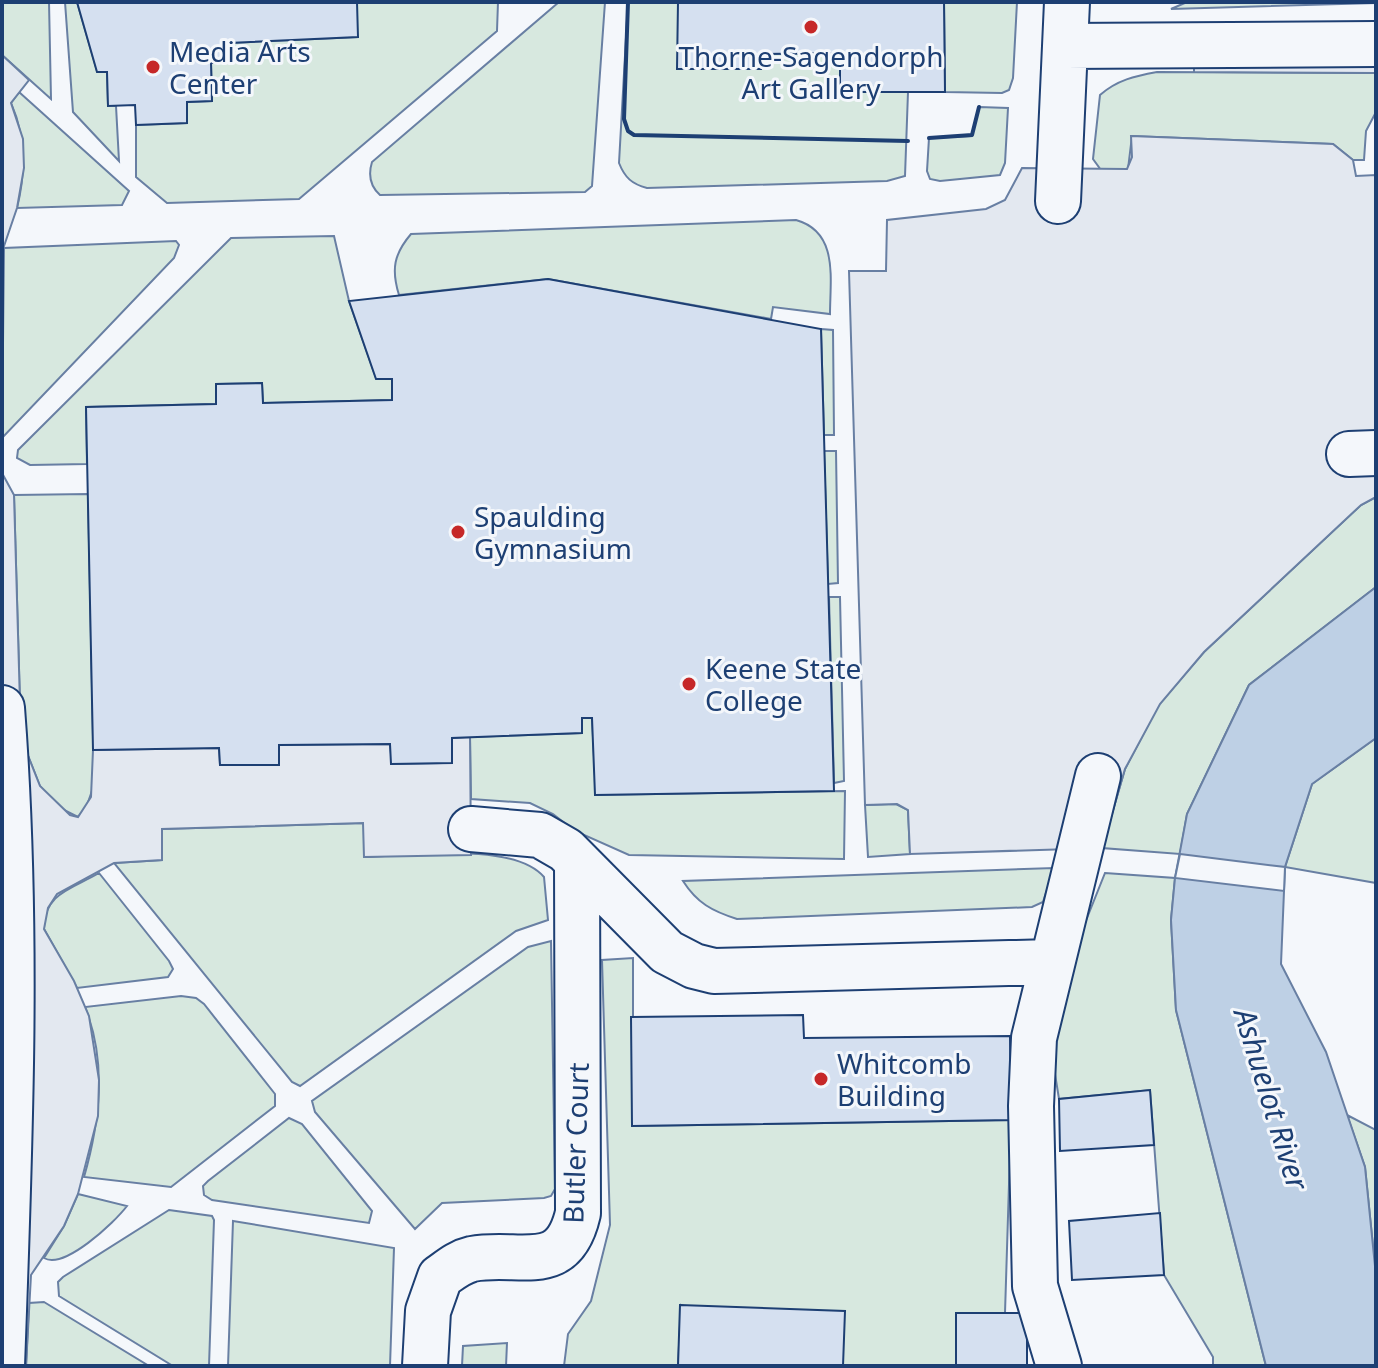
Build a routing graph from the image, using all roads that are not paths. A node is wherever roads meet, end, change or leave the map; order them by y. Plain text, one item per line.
1 (1067, 2) edge
2 (1376, 44) edge
3 (1065, 46) junction
4 (1058, 201) dead end
5 (2, 708) edge
6 (1098, 776) dead end
7 (471, 829) dead end
8 (577, 861) junction
9 (1050, 962) junction
10 (2, 1366) edge
11 (425, 1366) edge
12 (1059, 1366) edge

1 - 3 street
2 - 3 street
3 - 4 street
5 - 10 street
6 - 9 street
7 - 8 street
8 - 9 street
8 - 11 street, Butler Court
9 - 12 street

